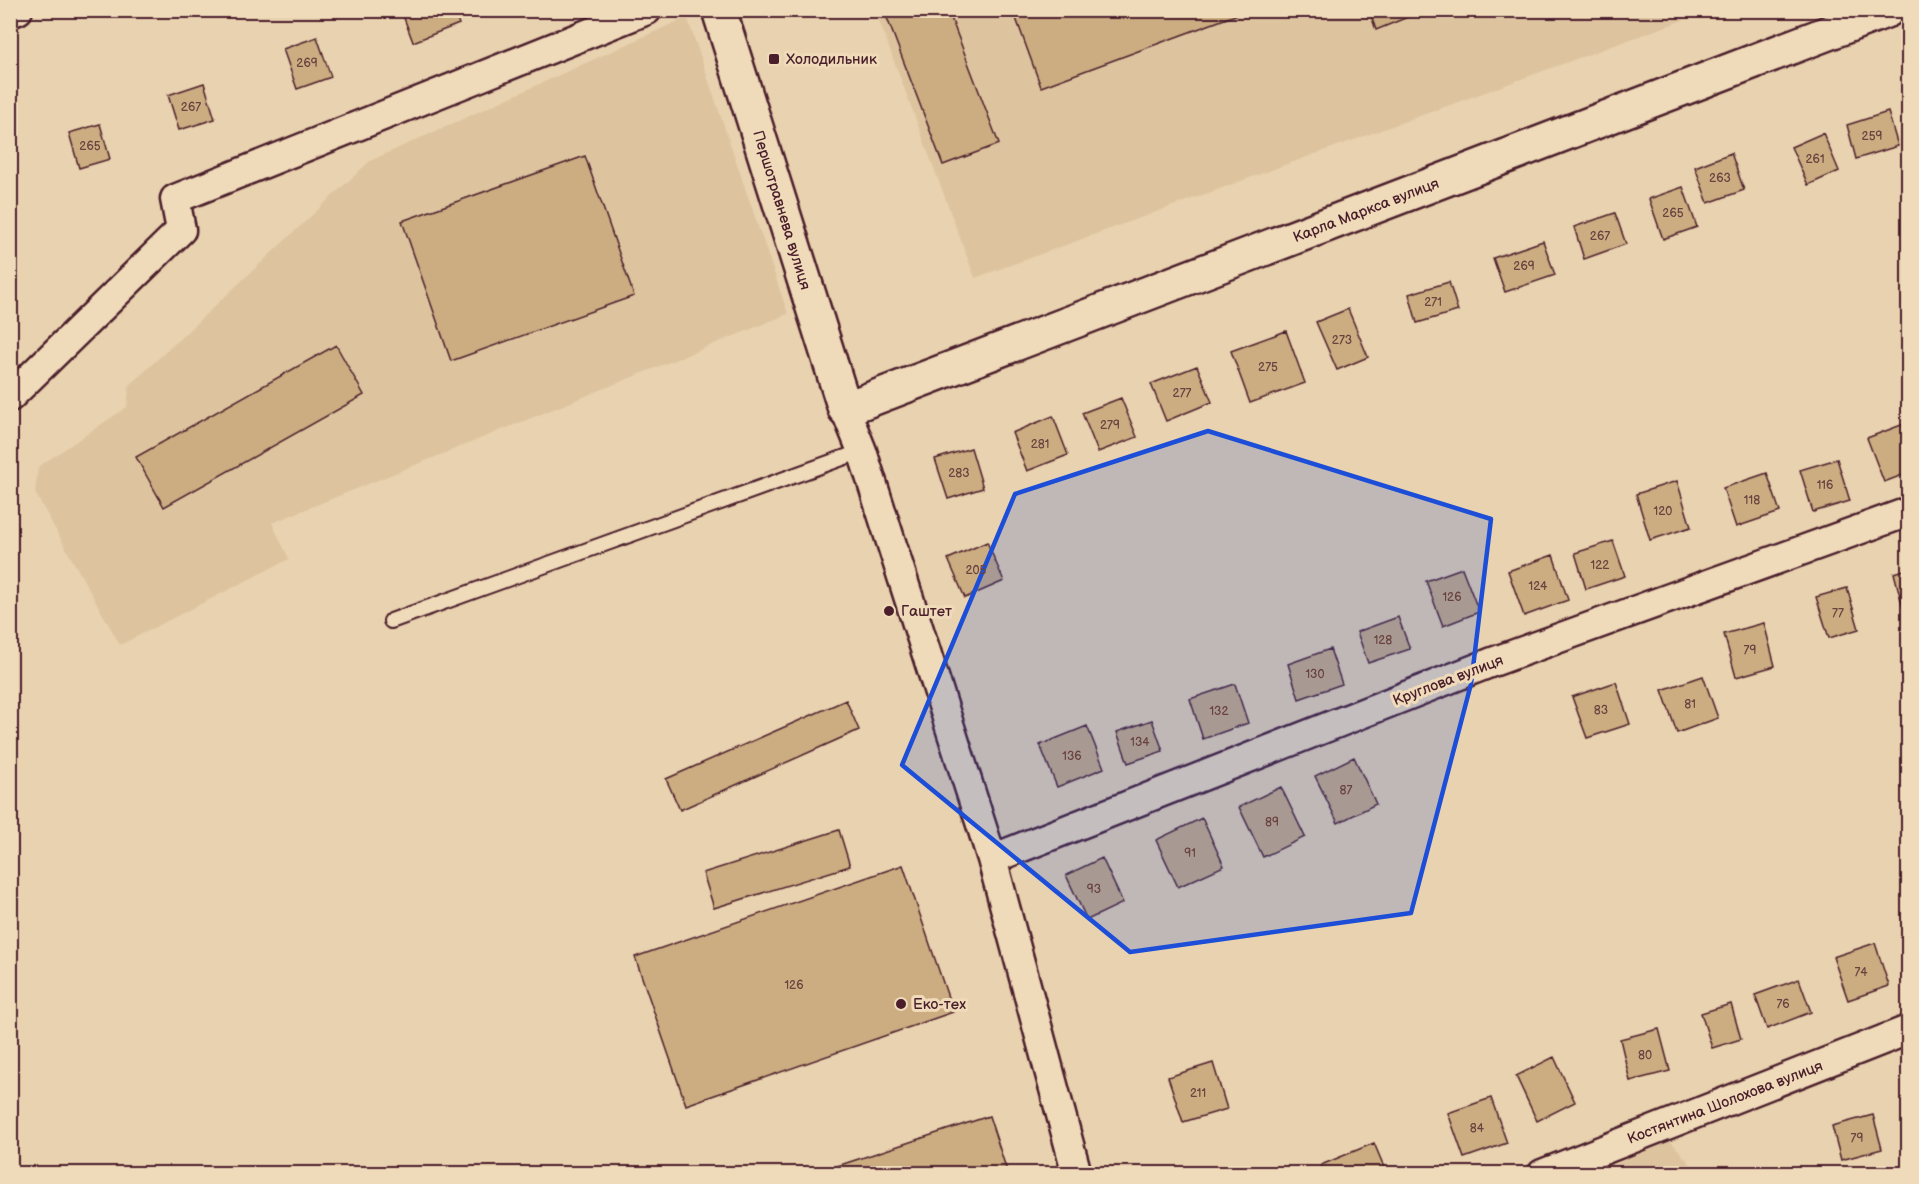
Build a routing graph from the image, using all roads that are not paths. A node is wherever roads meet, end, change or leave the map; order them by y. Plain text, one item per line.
1 (18, 10) edge
2 (647, 10) edge
3 (719, 10) edge
4 (1888, 10) edge
5 (10, 13) edge
6 (10, 397) edge
7 (844, 409) junction
8 (862, 451) junction
9 (1908, 512) edge
10 (391, 621) dead end
11 (992, 860) junction
12 (1908, 1030) edge
13 (1077, 1173) edge
14 (1542, 1173) edge

1 - 5 street
2 - 6 street
3 - 7 street, Першотравнева вулиця
4 - 7 street, Карла Маркса вулиця
7 - 8 street
8 - 10 lane
8 - 11 street
9 - 11 street, Круглова вулиця
11 - 13 street
12 - 14 street, Костянтина Шолохова вулиця

